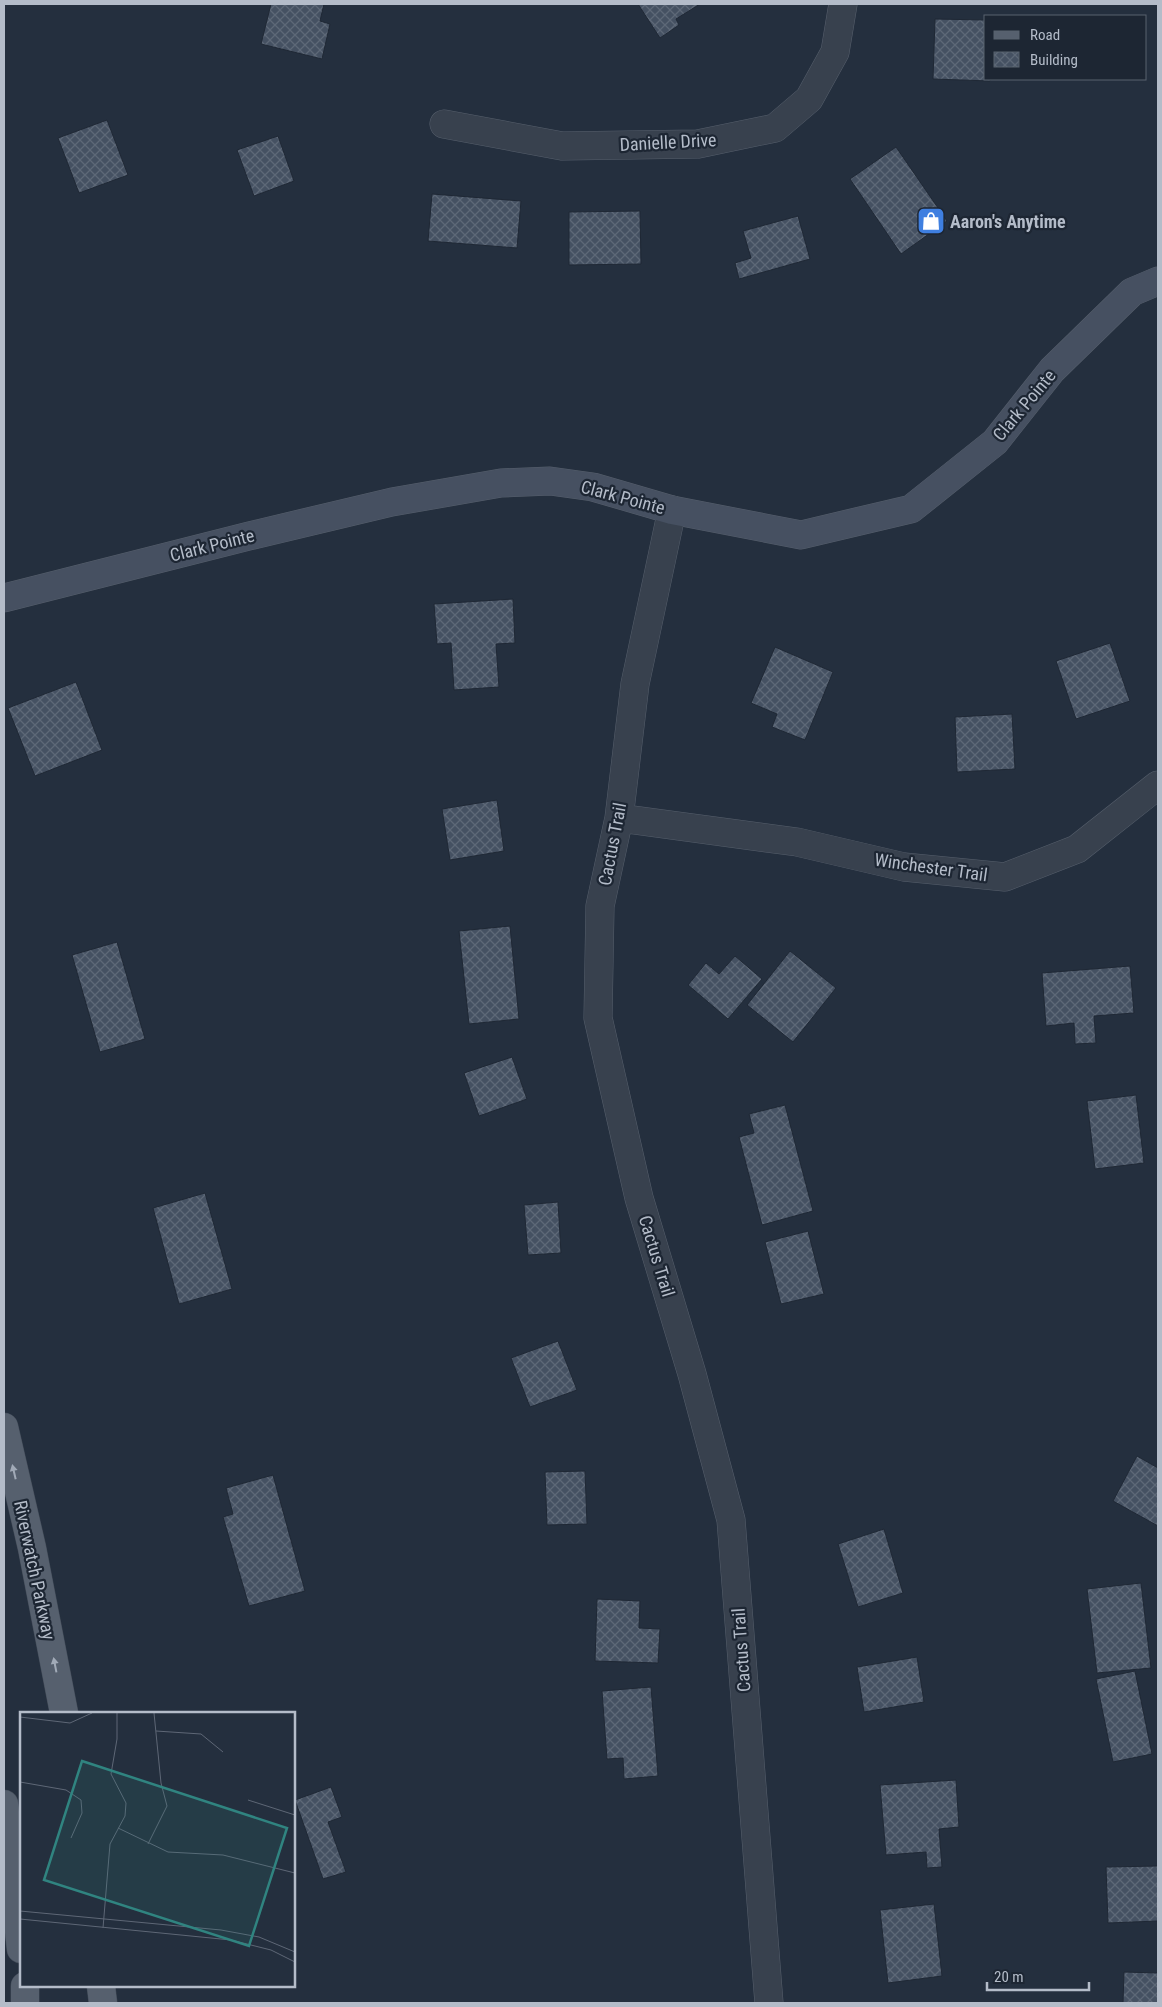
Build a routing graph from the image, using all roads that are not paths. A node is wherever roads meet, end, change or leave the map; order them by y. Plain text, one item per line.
1 (843, 4) edge
2 (444, 124) dead end
3 (1158, 282) edge
4 (672, 510) junction
5 (4, 598) edge
6 (1158, 785) edge
7 (619, 818) junction
8 (4, 1427) edge
9 (64, 1712) edge
10 (4, 1804) edge
11 (20, 1940) edge
12 (25, 1987) edge
13 (101, 1987) edge
14 (25, 2003) edge
15 (103, 2003) edge
16 (769, 2003) edge

1 - 2 street, Danielle Drive
3 - 4 street, Clark Pointe
4 - 5 street, Clark Pointe
4 - 7 street, Cactus Trail
6 - 7 street, Winchester Trail
7 - 16 street, Cactus Trail
9 -> 8 main road, Riverwatch Parkway
10 - 11 main road
12 - 14 main road
13 - 15 main road

